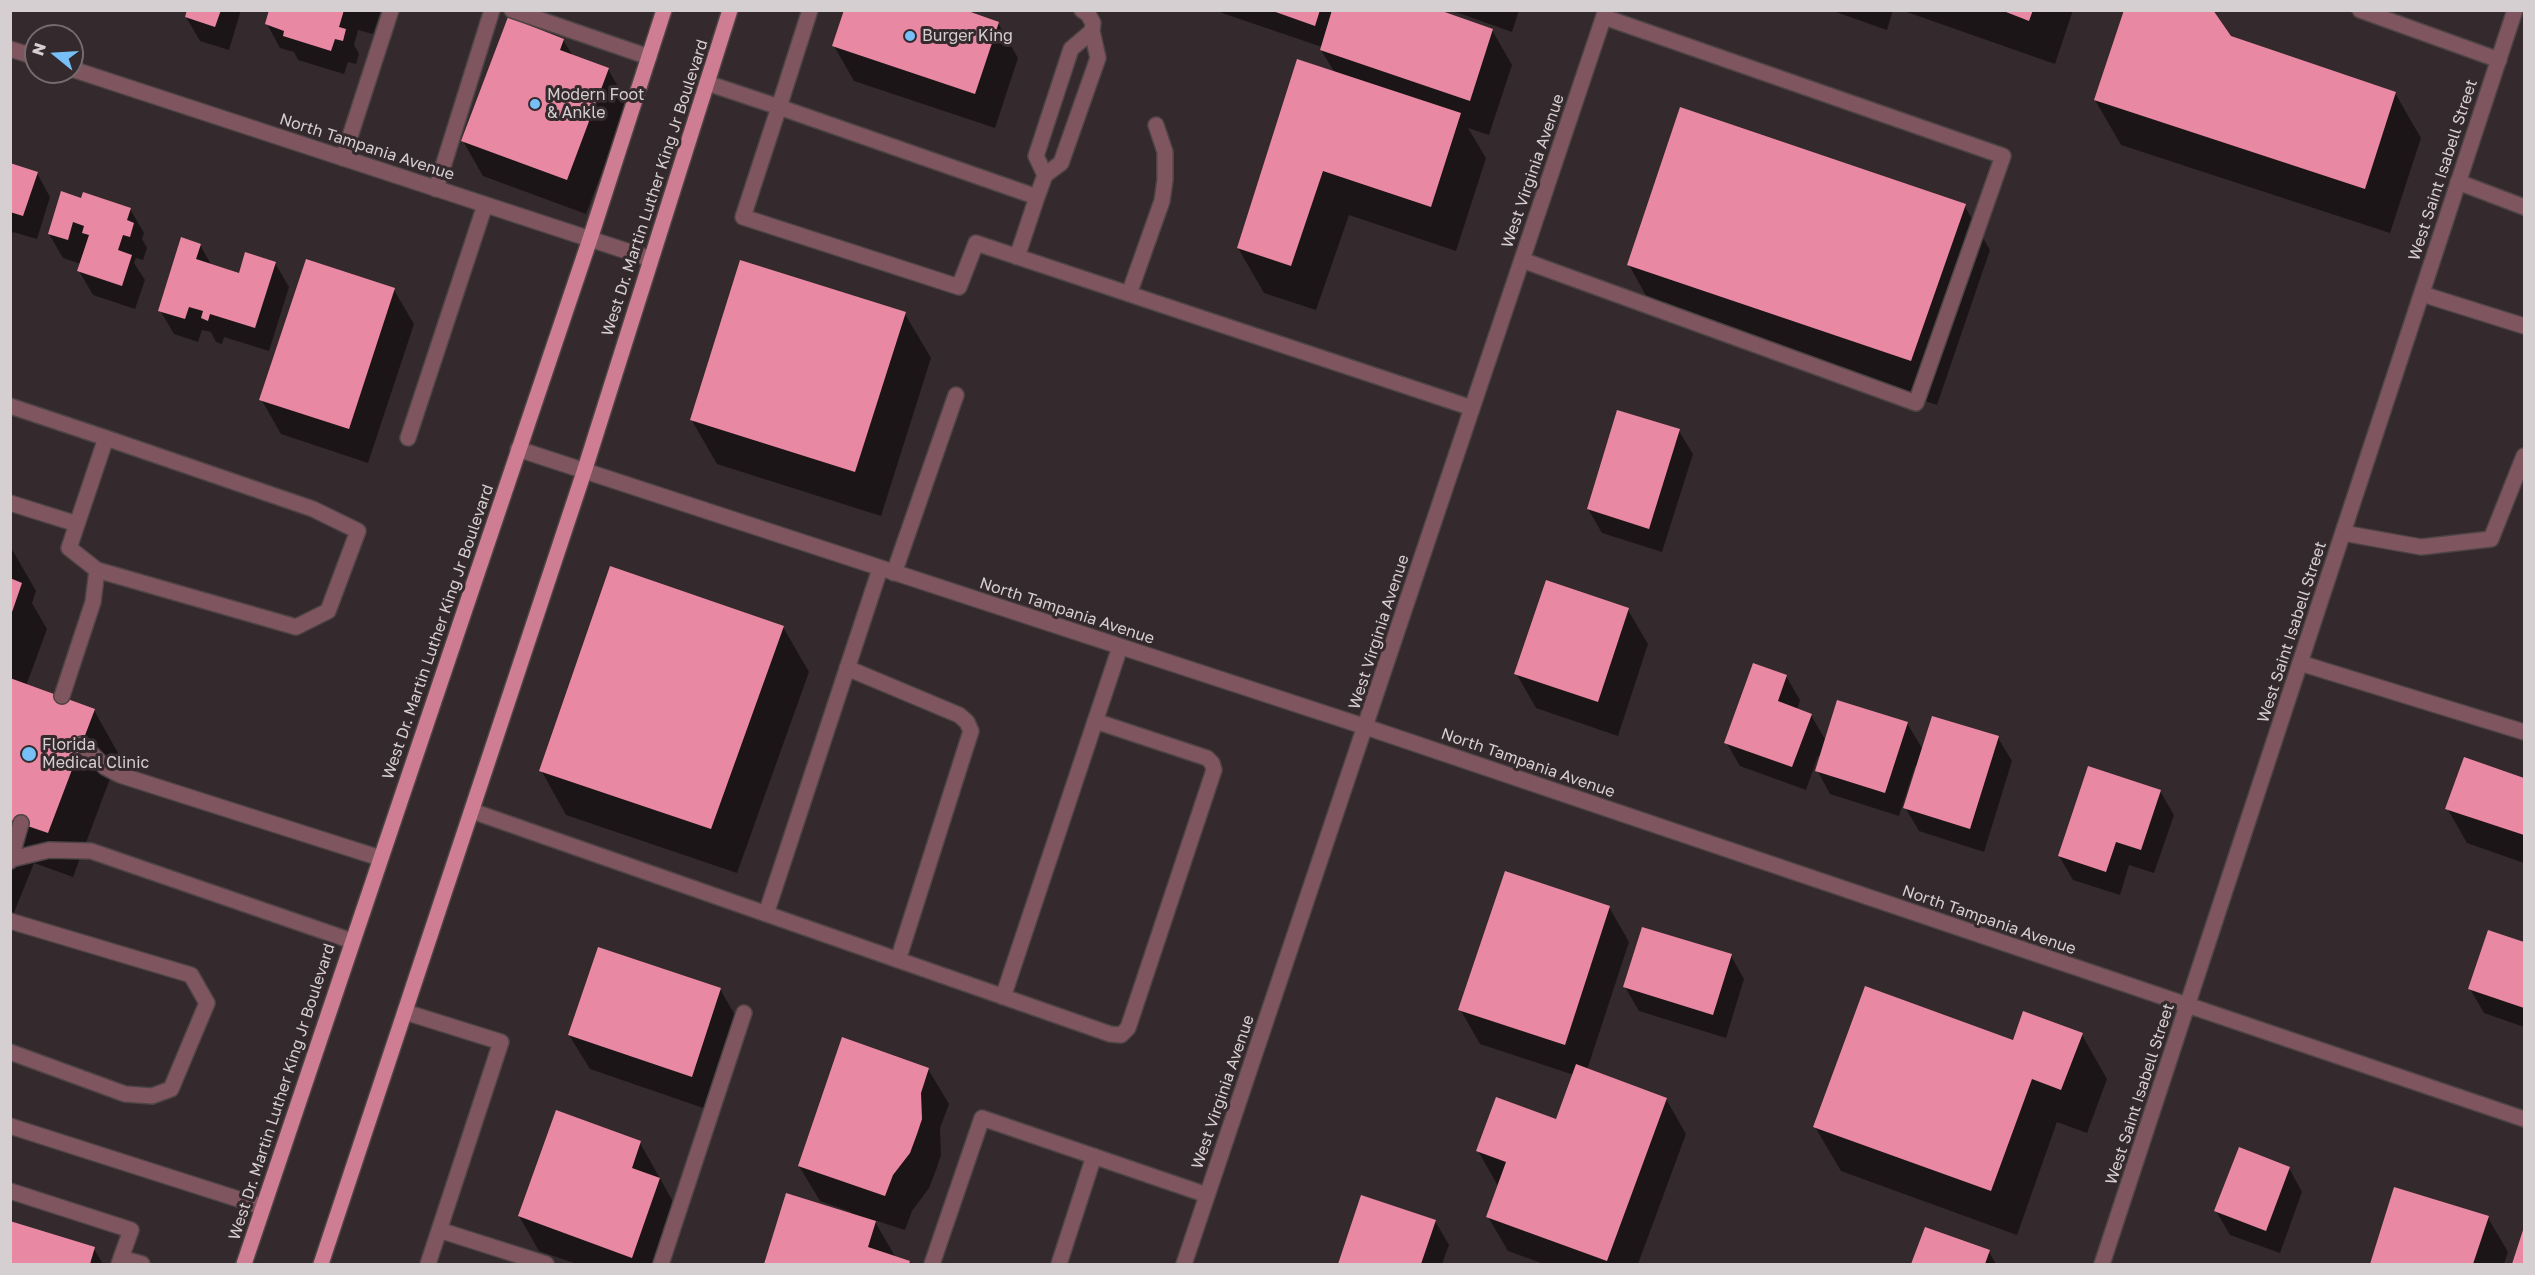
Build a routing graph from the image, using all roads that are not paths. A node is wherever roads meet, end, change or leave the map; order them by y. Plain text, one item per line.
1 (391, 10) edge
2 (492, 10) edge
3 (512, 10) edge
4 (664, 10) edge
5 (730, 10) edge
6 (810, 10) edge
7 (1082, 10) edge
8 (2360, 10) edge
9 (2515, 10) edge
10 (1605, 14) edge
11 (1092, 31) junction
12 (649, 57) junction
13 (2499, 60) junction
14 (84, 73) edge
15 (707, 83) junction
16 (779, 107) junction
17 (1155, 125) dead end
18 (343, 158) junction
19 (1045, 175) junction
20 (2458, 182) junction
21 (436, 189) junction
22 (1037, 197) junction
23 (485, 205) junction
24 (2524, 207) edge
25 (590, 239) junction
26 (1017, 257) junction
27 (651, 259) junction
28 (1522, 260) junction
29 (1129, 294) junction
30 (2422, 294) junction
31 (2524, 326) edge
32 (956, 395) dead end
33 (10, 406) edge
34 (1472, 408) junction
35 (106, 438) junction
36 (408, 438) dead end
37 (518, 449) junction
38 (2524, 456) edge
39 (584, 472) junction
40 (10, 503) edge
41 (77, 524) junction
42 (2343, 534) junction
43 (97, 570) junction
44 (887, 571) junction
45 (1120, 647) junction
46 (2300, 663) junction
47 (847, 668) junction
48 (62, 696) dead end
49 (1095, 721) junction
50 (1366, 727) junction
51 (2524, 732) edge
52 (82, 744) dead end
53 (472, 811) junction
54 (21, 823) dead end
55 (380, 858) junction
56 (11, 860) edge
57 (766, 914) junction
58 (10, 921) edge
59 (352, 941) junction
60 (898, 960) junction
61 (1004, 997) junction
62 (2187, 1006) junction
63 (405, 1012) junction
64 (744, 1013) dead end
65 (10, 1052) edge
66 (2524, 1119) edge
67 (10, 1126) edge
68 (1094, 1156) junction
69 (10, 1191) edge
70 (1207, 1195) junction
71 (263, 1207) junction
72 (439, 1230) junction
73 (120, 1261) edge
74 (142, 1264) edge
75 (244, 1264) edge
76 (321, 1264) edge
77 (428, 1264) edge
78 (546, 1264) edge
79 (661, 1264) edge
80 (932, 1264) edge
81 (1059, 1264) edge
82 (1184, 1264) edge
83 (2102, 1264) edge

1 - 18 street
2 - 21 street
3 - 12 street
4 - 12 main road, West Dr. Martin Luther King Jr Boulevard
5 - 15 main road, West Dr. Martin Luther King Jr Boulevard
6 - 16 street
7 - 11 street
8 - 13 street
9 - 13 street, West Saint Isabell Street
10 - 28 street, West Virginia Avenue
10 - 28 street
11 - 19 street
11 - 19 street
12 - 25 main road, West Dr. Martin Luther King Jr Boulevard
13 - 20 street, West Saint Isabell Street
14 - 18 street, North Tampania Avenue
15 - 16 street
15 - 27 main road, West Dr. Martin Luther King Jr Boulevard
16 - 22 street
16 - 26 street
17 - 29 street
18 - 21 street, North Tampania Avenue
19 - 22 street
20 - 24 street
20 - 30 street, West Saint Isabell Street
21 - 23 street, North Tampania Avenue
22 - 26 street
23 - 25 street, North Tampania Avenue
23 - 36 street
25 - 27 street, North Tampania Avenue
25 - 37 main road, West Dr. Martin Luther King Jr Boulevard
26 - 29 street
27 - 39 main road, West Dr. Martin Luther King Jr Boulevard
28 - 34 street, West Virginia Avenue
29 - 34 street
30 - 31 street
30 - 42 street, West Saint Isabell Street
32 - 44 street
33 - 35 street
34 - 50 street, West Virginia Avenue
35 - 41 street
35 - 43 street
37 - 39 street, North Tampania Avenue
37 - 55 main road, West Dr. Martin Luther King Jr Boulevard
38 - 42 street
39 - 44 street, North Tampania Avenue
39 - 53 main road, West Dr. Martin Luther King Jr Boulevard
40 - 41 street
41 - 43 street
42 - 46 street, West Saint Isabell Street
43 - 48 street
44 - 45 street, North Tampania Avenue
44 - 47 street
45 - 49 street
45 - 50 street, North Tampania Avenue
46 - 51 street
46 - 62 street, West Saint Isabell Street
47 - 57 street
47 - 60 street
49 - 61 street
49 - 61 street
50 - 62 street, North Tampania Avenue
50 - 70 street, West Virginia Avenue
52 - 55 street
53 - 57 street
53 - 63 main road, West Dr. Martin Luther King Jr Boulevard
54 - 56 street
55 - 59 main road, West Dr. Martin Luther King Jr Boulevard
56 - 59 street
57 - 60 street
58 - 65 street
59 - 71 main road, West Dr. Martin Luther King Jr Boulevard
60 - 61 street
62 - 66 street, North Tampania Avenue
62 - 83 street, West Saint Isabell Street
63 - 72 street
63 - 76 main road, West Dr. Martin Luther King Jr Boulevard
64 - 79 street
67 - 71 street
68 - 70 street
68 - 80 street
68 - 81 street
69 - 73 street
70 - 82 street, West Virginia Avenue
71 - 75 main road, West Dr. Martin Luther King Jr Boulevard
72 - 77 street
72 - 78 street
73 - 74 street

